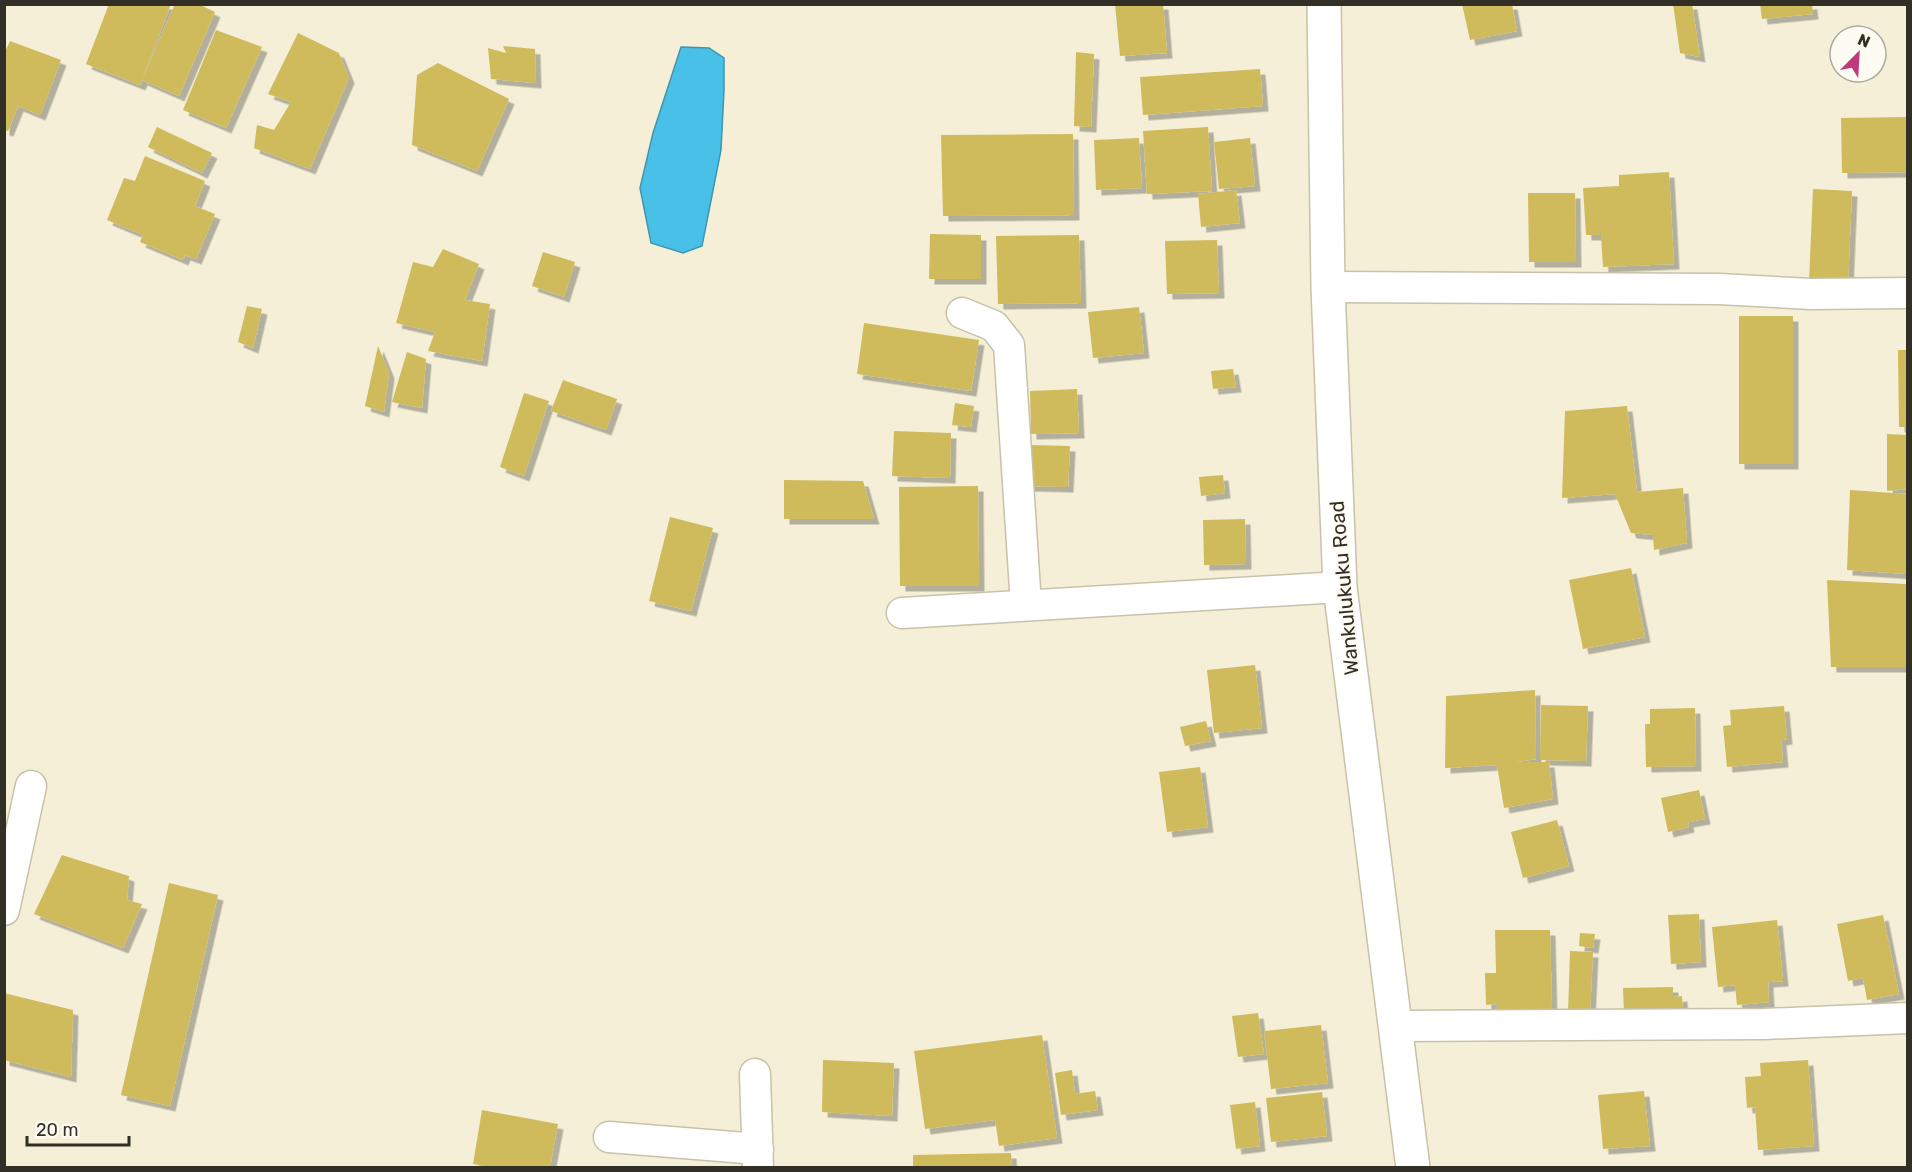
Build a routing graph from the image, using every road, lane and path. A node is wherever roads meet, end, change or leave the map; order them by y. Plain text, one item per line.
1 (1324, 4) edge
2 (1328, 287) junction
3 (1908, 293) edge
4 (962, 313) dead end
5 (1340, 587) junction
6 (1026, 605) junction
7 (902, 613) dead end
8 (31, 786) dead end
9 (4, 910) edge
10 (1908, 1018) edge
11 (1395, 1026) junction
12 (755, 1074) dead end
13 (609, 1137) dead end
14 (758, 1158) edge
15 (1413, 1167) edge

1 - 2 main road, Wankulukuku Road
2 - 3 street
2 - 5 main road, Wankulukuku Road
4 - 6 street
5 - 6 street
5 - 11 main road, Wankulukuku Road
6 - 7 street
8 - 9 street
10 - 11 street
11 - 15 main road, Wankulukuku Road
12 - 14 street
13 - 14 street

